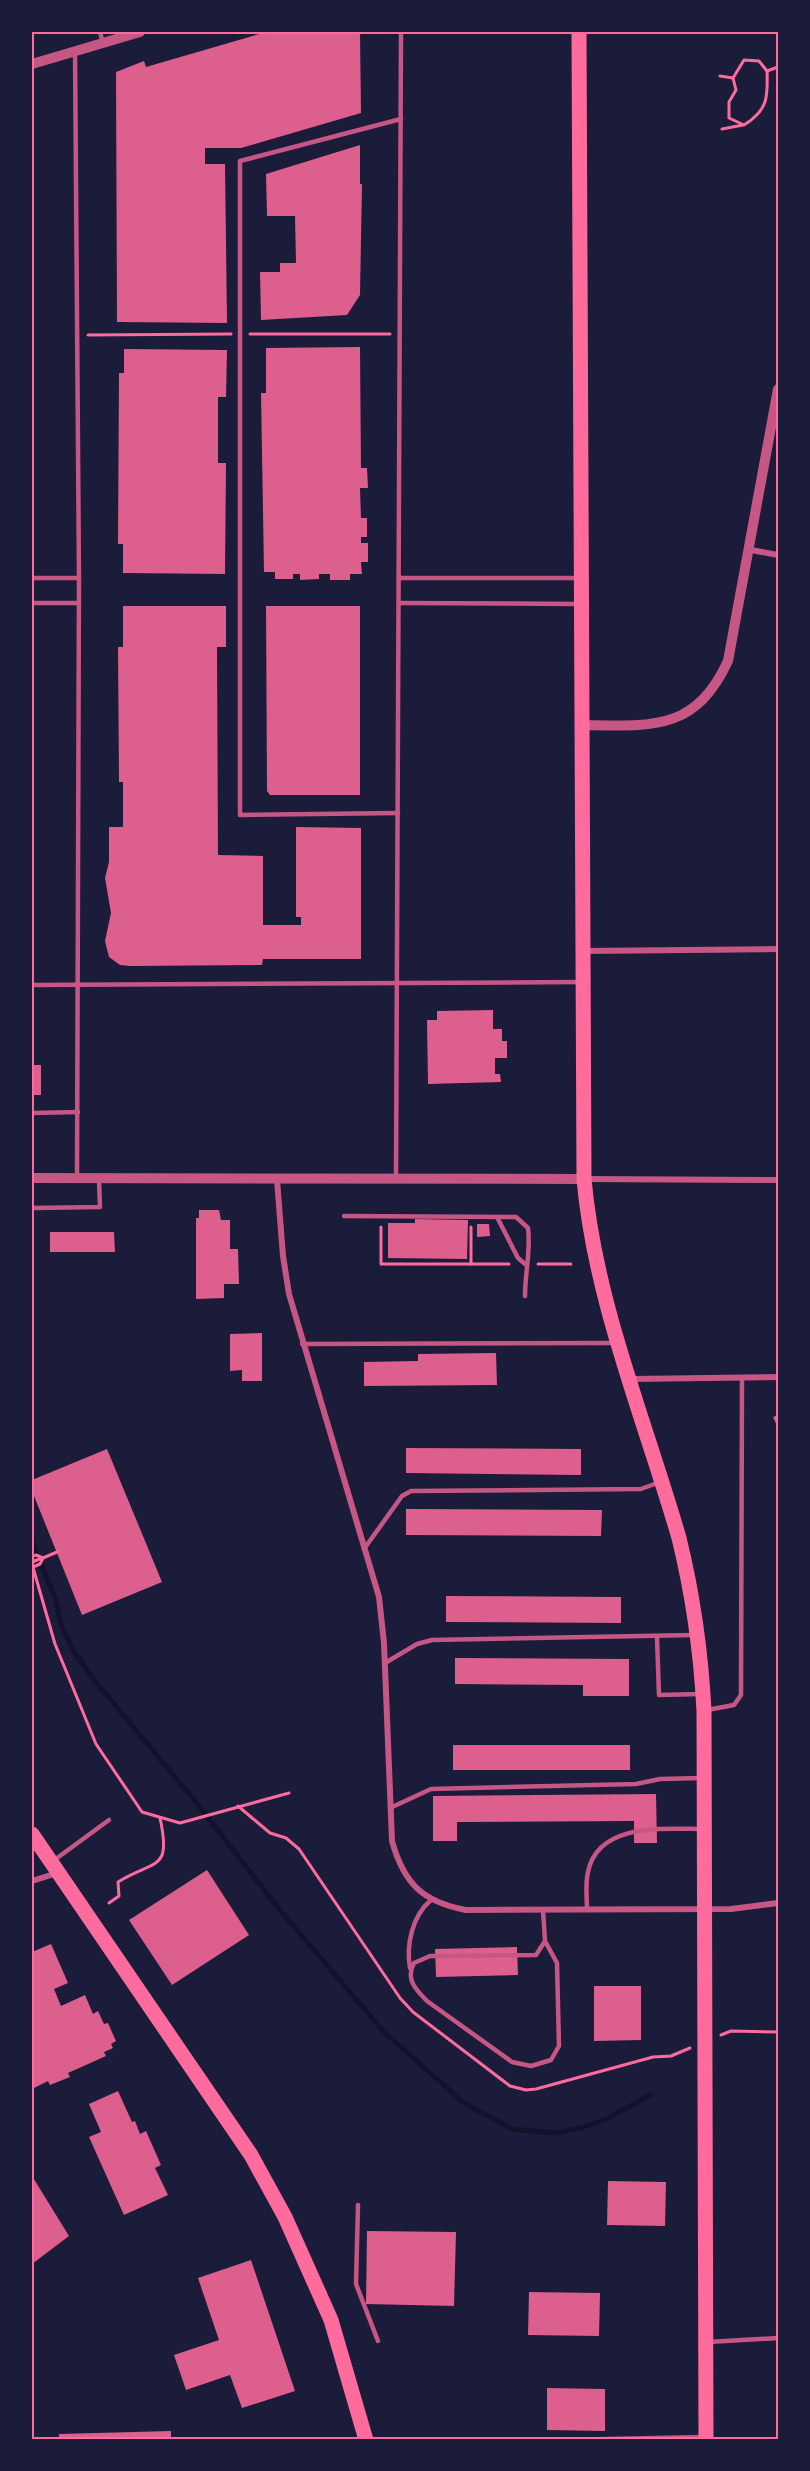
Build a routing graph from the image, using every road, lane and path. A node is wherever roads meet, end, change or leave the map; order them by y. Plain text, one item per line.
1 (140, 32) edge
2 (401, 32) edge
3 (579, 32) edge
4 (101, 37) edge
5 (75, 51) junction
6 (32, 64) edge
7 (778, 67) edge
8 (767, 70) junction
9 (720, 76) dead end
10 (733, 78) junction
11 (401, 119) junction
12 (744, 125) junction
13 (722, 129) dead end
14 (778, 389) edge
15 (751, 550) junction
16 (778, 555) edge
17 (32, 578) edge
18 (79, 578) junction
19 (399, 578) junction
20 (582, 578) junction
21 (32, 603) edge
22 (79, 603) junction
23 (399, 603) junction
24 (582, 604) junction
25 (583, 725) junction
26 (398, 813) junction
27 (778, 949) edge
28 (583, 951) junction
29 (583, 982) junction
30 (32, 985) edge
31 (80, 985) junction
32 (398, 985) junction
33 (78, 1112) junction
34 (32, 1113) edge
35 (32, 1178) edge
36 (77, 1179) junction
37 (99, 1179) junction
38 (584, 1179) junction
39 (277, 1180) junction
40 (396, 1180) junction
41 (778, 1180) edge
42 (32, 1208) edge
43 (344, 1216) dead end
44 (497, 1216) junction
45 (377, 1224) dead end
46 (471, 1226) dead end
47 (471, 1264) junction
48 (514, 1264) dead end
49 (525, 1264) junction
50 (536, 1264) dead end
51 (571, 1264) dead end
52 (525, 1296) dead end
53 (620, 1343) junction
54 (302, 1344) junction
55 (742, 1377) junction
56 (778, 1377) edge
57 (631, 1379) junction
58 (662, 1481) junction
59 (364, 1549) junction
60 (57, 1552) dead end
61 (32, 1557) edge
62 (43, 1558) junction
63 (32, 1565) edge
64 (698, 1635) junction
65 (657, 1638) junction
66 (385, 1663) junction
67 (703, 1694) junction
68 (704, 1711) junction
69 (705, 1778) junction
70 (290, 1793) dead end
71 (238, 1806) junction
72 (390, 1808) junction
73 (160, 1818) junction
74 (109, 1820) dead end
75 (705, 1829) junction
76 (32, 1834) edge
77 (54, 1868) junction
78 (32, 1881) edge
79 (431, 1900) junction
80 (109, 1903) dead end
81 (778, 1903) edge
82 (543, 1910) junction
83 (587, 1910) junction
84 (706, 1910) junction
85 (544, 1941) junction
86 (410, 1968) junction
87 (778, 2032) edge
88 (704, 2042) junction
89 (358, 2205) dead end
90 (778, 2338) edge
91 (378, 2342) dead end
92 (705, 2342) junction
93 (706, 2438) edge
94 (366, 2439) edge
95 (559, 2439) edge

1 - 4 street
2 - 11 lane
3 - 20 main road
4 - 5 street
5 - 6 street
5 - 18 lane
7 - 8 path
8 - 10 path
8 - 12 path
9 - 10 path
10 - 12 path
11 - 19 lane
11 - 26 lane
12 - 13 path
14 - 15 street
15 - 16 street
15 - 25 street
17 - 18 lane
18 - 22 lane
19 - 20 lane
19 - 23 lane
20 - 24 main road
21 - 22 lane
22 - 31 lane
23 - 24 lane
23 - 26 lane
24 - 25 main road
25 - 28 main road
26 - 32 lane
27 - 28 street
28 - 29 main road
29 - 32 lane
29 - 38 main road
30 - 31 lane
31 - 32 lane
31 - 33 lane
32 - 40 lane
33 - 34 lane
33 - 36 lane
35 - 36 street
36 - 37 street
37 - 39 street
37 - 42 lane
38 - 40 street
38 - 41 street
38 - 53 main road
39 - 40 street
39 - 54 street
43 - 44 lane
44 - 49 lane
44 - 49 lane
45 - 47 path
46 - 47 path
47 - 48 path
49 - 52 lane
50 - 51 path
53 - 54 lane
53 - 57 main road
54 - 59 street
55 - 56 street
55 - 57 street
55 - 68 lane
57 - 58 main road
58 - 59 lane
58 - 64 main road
59 - 66 street
60 - 62 path
61 - 62 path
62 - 63 path
63 - 73 path
64 - 65 lane
64 - 67 main road
65 - 66 lane
65 - 67 lane
66 - 72 street
67 - 68 main road
68 - 69 main road
69 - 72 lane
69 - 75 main road
70 - 71 path
71 - 73 path
71 - 88 path
72 - 79 street
73 - 80 path
74 - 77 lane
75 - 83 lane
75 - 84 main road
76 - 77 main road
77 - 78 street
77 - 94 main road
79 - 82 street
79 - 86 lane
81 - 84 street
82 - 83 street
82 - 85 lane
83 - 84 street
84 - 88 main road
85 - 86 lane
85 - 86 lane
87 - 88 path
88 - 92 main road
89 - 91 lane
90 - 92 lane
92 - 93 main road
93 - 95 lane

